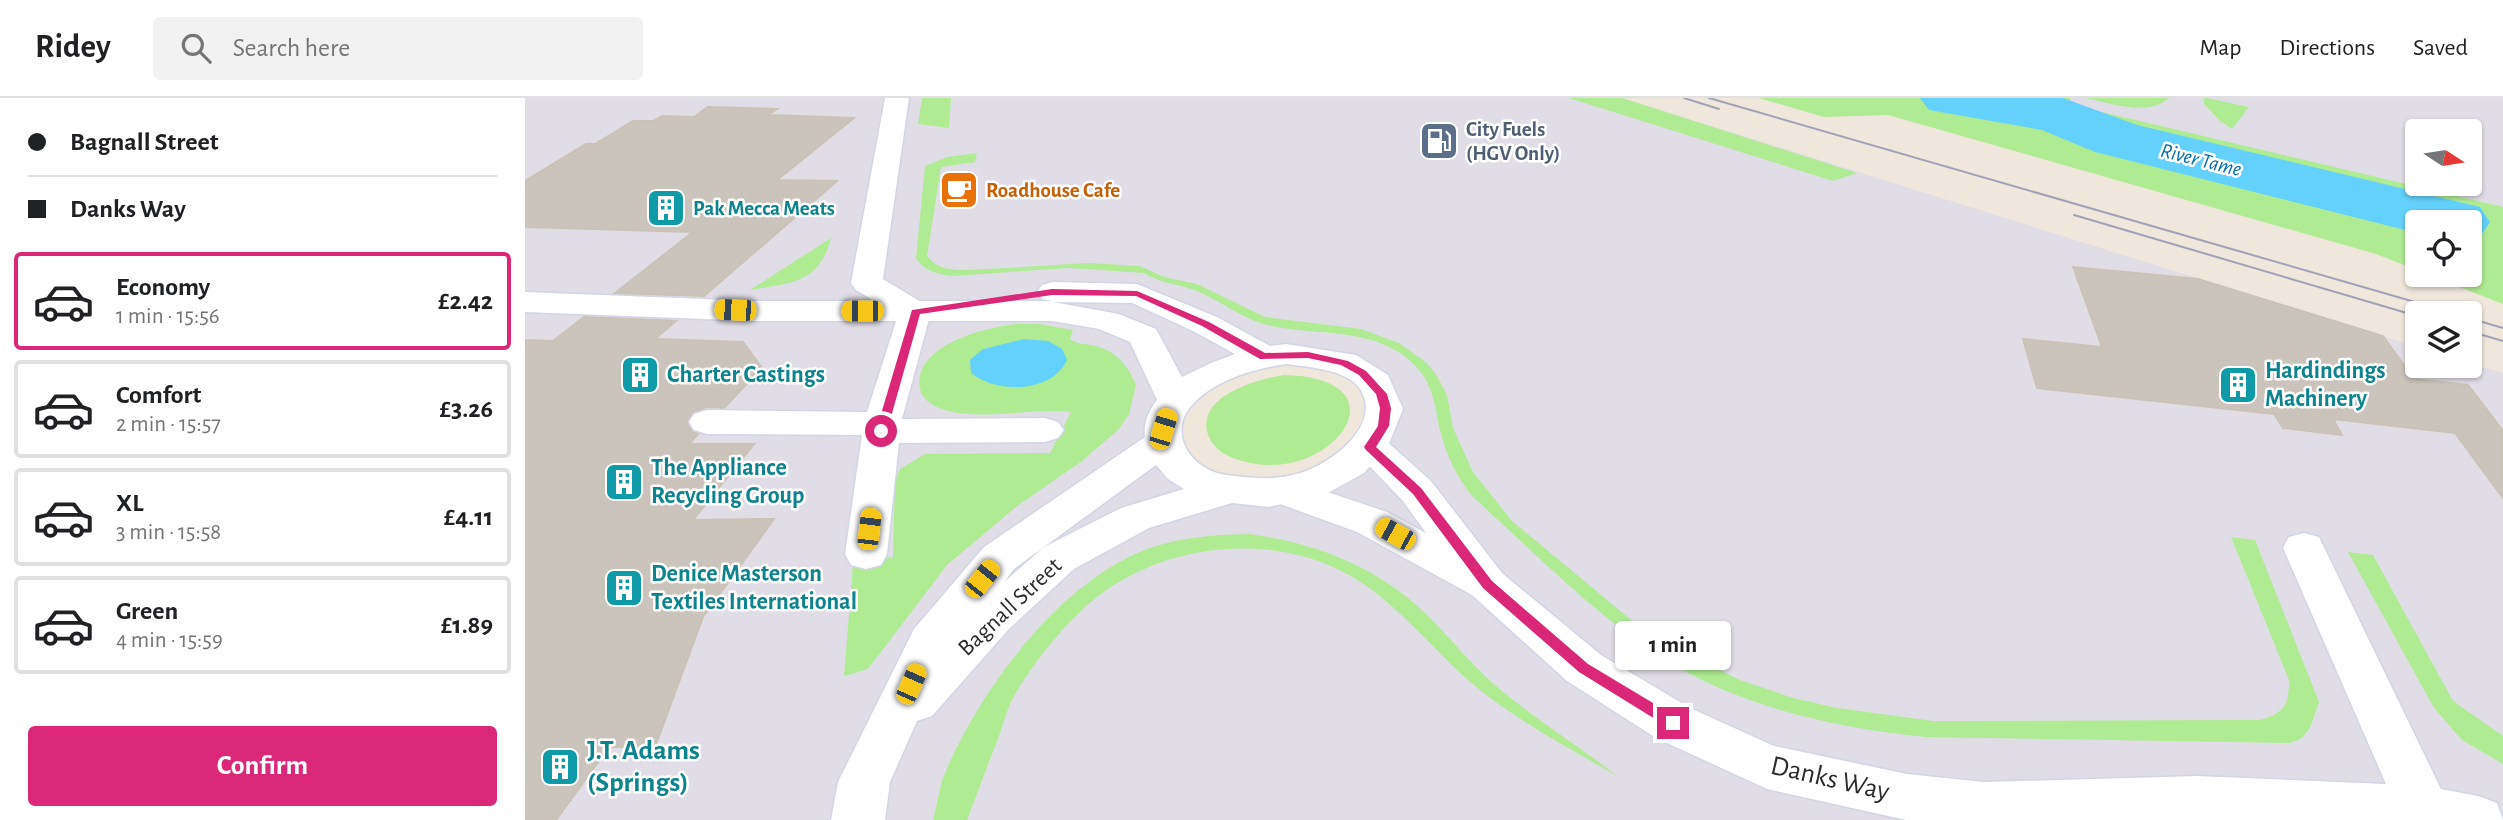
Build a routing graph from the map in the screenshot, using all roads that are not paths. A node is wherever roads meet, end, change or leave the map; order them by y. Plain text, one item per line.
1 (897, 98) edge
2 (525, 302) edge
3 (915, 312) junction
4 (1263, 356) junction
5 (1176, 401) junction
6 (707, 422) dead end
7 (882, 427) junction
8 (1045, 430) dead end
9 (1163, 442) junction
10 (1370, 447) junction
11 (1228, 490) junction
12 (1283, 491) junction
13 (2304, 548) dead end
14 (866, 554) dead end
15 (1487, 584) junction
16 (892, 727) junction
17 (2424, 810) junction
18 (858, 820) edge
19 (2477, 820) edge

1 - 3 street
2 - 3 street
3 - 4 street
3 - 5 street
3 - 7 street
4 - 5 street, Bagnall Street
4 - 10 street, Bagnall Street
5 - 9 street
6 - 7 street
7 - 8 street
7 - 14 street
9 - 11 street, Bagnall Street
9 - 16 street, Bagnall Street
10 - 12 street, Bagnall Street
10 - 15 street, Danks Way
11 - 12 street, Bagnall Street
11 - 16 street, Bagnall Street
12 - 15 street, Danks Way
13 - 17 street
15 - 17 street, Danks Way
16 - 18 street, Bagnall Street
17 - 19 street, Danks Way

